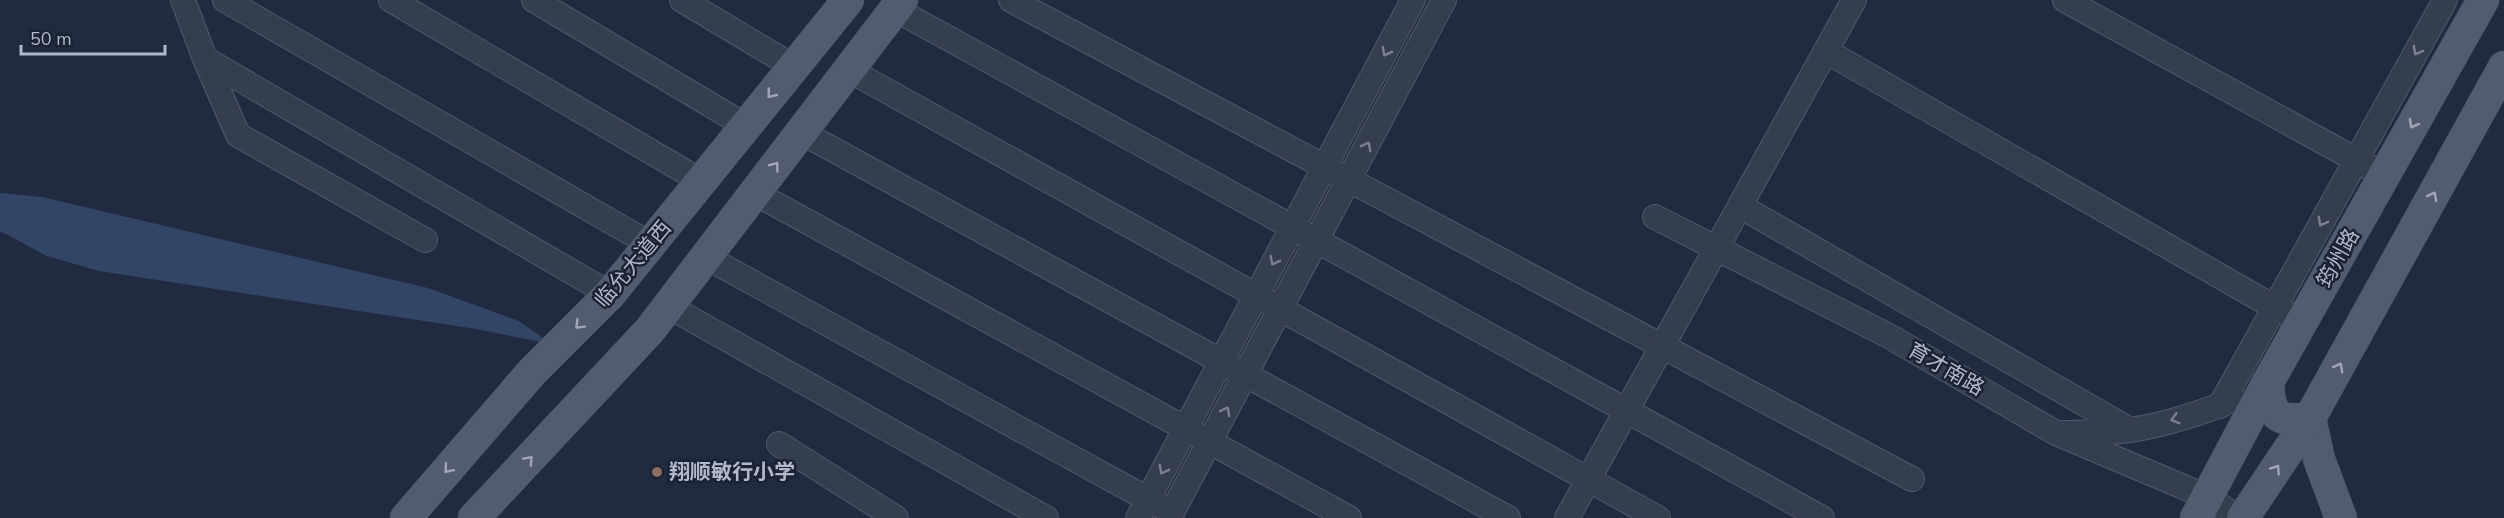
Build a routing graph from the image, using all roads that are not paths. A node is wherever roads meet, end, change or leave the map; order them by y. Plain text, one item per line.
1 (183, 0) edge
2 (225, 0) edge
3 (391, 0) edge
4 (534, 0) edge
5 (682, 0) edge
6 (1011, 0) edge
7 (1413, 0) edge
8 (1444, 0) edge
9 (1854, 0) edge
10 (2065, 0) edge
11 (2439, 2) edge
12 (837, 3) edge
13 (898, 5) edge
14 (2477, 11) edge
15 (1826, 51) junction
16 (205, 59) junction
17 (794, 67) junction
18 (2504, 67) edge
19 (849, 70) junction
20 (746, 126) junction
21 (801, 132) junction
22 (2356, 160) junction
23 (1325, 167) junction
24 (2384, 176) junction
25 (1349, 180) junction
26 (701, 181) junction
27 (755, 193) junction
28 (1740, 206) junction
29 (1655, 217) dead end
30 (1292, 227) junction
31 (425, 240) dead end
32 (1317, 241) junction
33 (650, 244) junction
34 (1717, 248) junction
35 (706, 256) junction
36 (610, 294) junction
37 (1256, 295) junction
38 (668, 306) junction
39 (2275, 307) junction
40 (1280, 309) junction
41 (2302, 323) junction
42 (1662, 346) junction
43 (1221, 362) junction
44 (1245, 375) junction
45 (2268, 382) junction
46 (2220, 406) junction
47 (1627, 411) junction
48 (2310, 418) junction
49 (1185, 428) junction
50 (2130, 430) junction
51 (2056, 433) junction
52 (1210, 442) junction
53 (779, 444) dead end
54 (1912, 479) dead end
55 (1588, 480) junction
56 (2201, 507) edge
57 (1143, 508) edge
58 (1175, 516) edge
59 (406, 518) edge
60 (474, 518) edge
61 (896, 518) edge
62 (1046, 518) edge
63 (1349, 518) edge
64 (1508, 518) edge
65 (1568, 518) edge
66 (1658, 518) edge
67 (1822, 518) edge
68 (2241, 518) edge
69 (2341, 518) edge

1 - 16 street
2 - 33 street
3 - 26 street
4 - 20 street
5 - 17 street
6 - 23 street
7 -> 23 street
25 -> 8 street
9 - 15 street
10 - 22 street
11 - 14 street
11 -> 22 street
12 - 17 main road, 临允大道西
13 - 19 main road
13 - 30 street
14 -> 24 main road, 筠州路
15 - 28 street
15 - 39 street
16 - 31 street
16 - 36 street
17 -> 20 main road, 临允大道西
48 -> 18 main road
19 - 21 main road
19 - 37 street
20 - 26 main road, 临允大道西
27 -> 21 main road
21 - 43 street
22 - 24 street
22 -> 39 street
23 - 25 street
23 - 30 street
24 - 41 main road, 筠州路
25 - 32 street
25 - 42 street
26 - 33 main road, 临允大道西
27 - 35 main road
27 - 49 street
28 - 34 street
28 - 50 street
29 - 34 street, 育才南路
30 - 32 street
30 -> 37 street
32 - 40 street
32 - 47 street
33 - 36 main road, 临允大道西
34 - 42 street
34 - 51 street, 育才南路
35 - 38 main road
35 - 57 street
36 -> 59 main road, 临允大道西
37 - 40 street
37 - 43 street
60 -> 38 main road
38 - 62 street
39 - 41 street
39 - 46 street
40 - 44 street
40 - 55 street
41 - 45 main road, 筠州路
42 - 47 street
42 - 54 street
43 - 44 street
43 - 49 street
52 -> 44 street
44 - 64 street
45 - 46 street
45 - 48 main road
45 - 56 main road, 筠州路
46 -> 50 street
47 - 55 street
47 - 67 street
68 -> 48 main road
48 - 69 main road
49 - 52 street
49 -> 57 street
50 - 51 street
51 - 56 street, 育才南路
52 - 58 street
52 - 63 street
53 - 61 street
55 - 65 street
55 - 66 street
56 - 68 street, 育才南路
57 - 58 street

